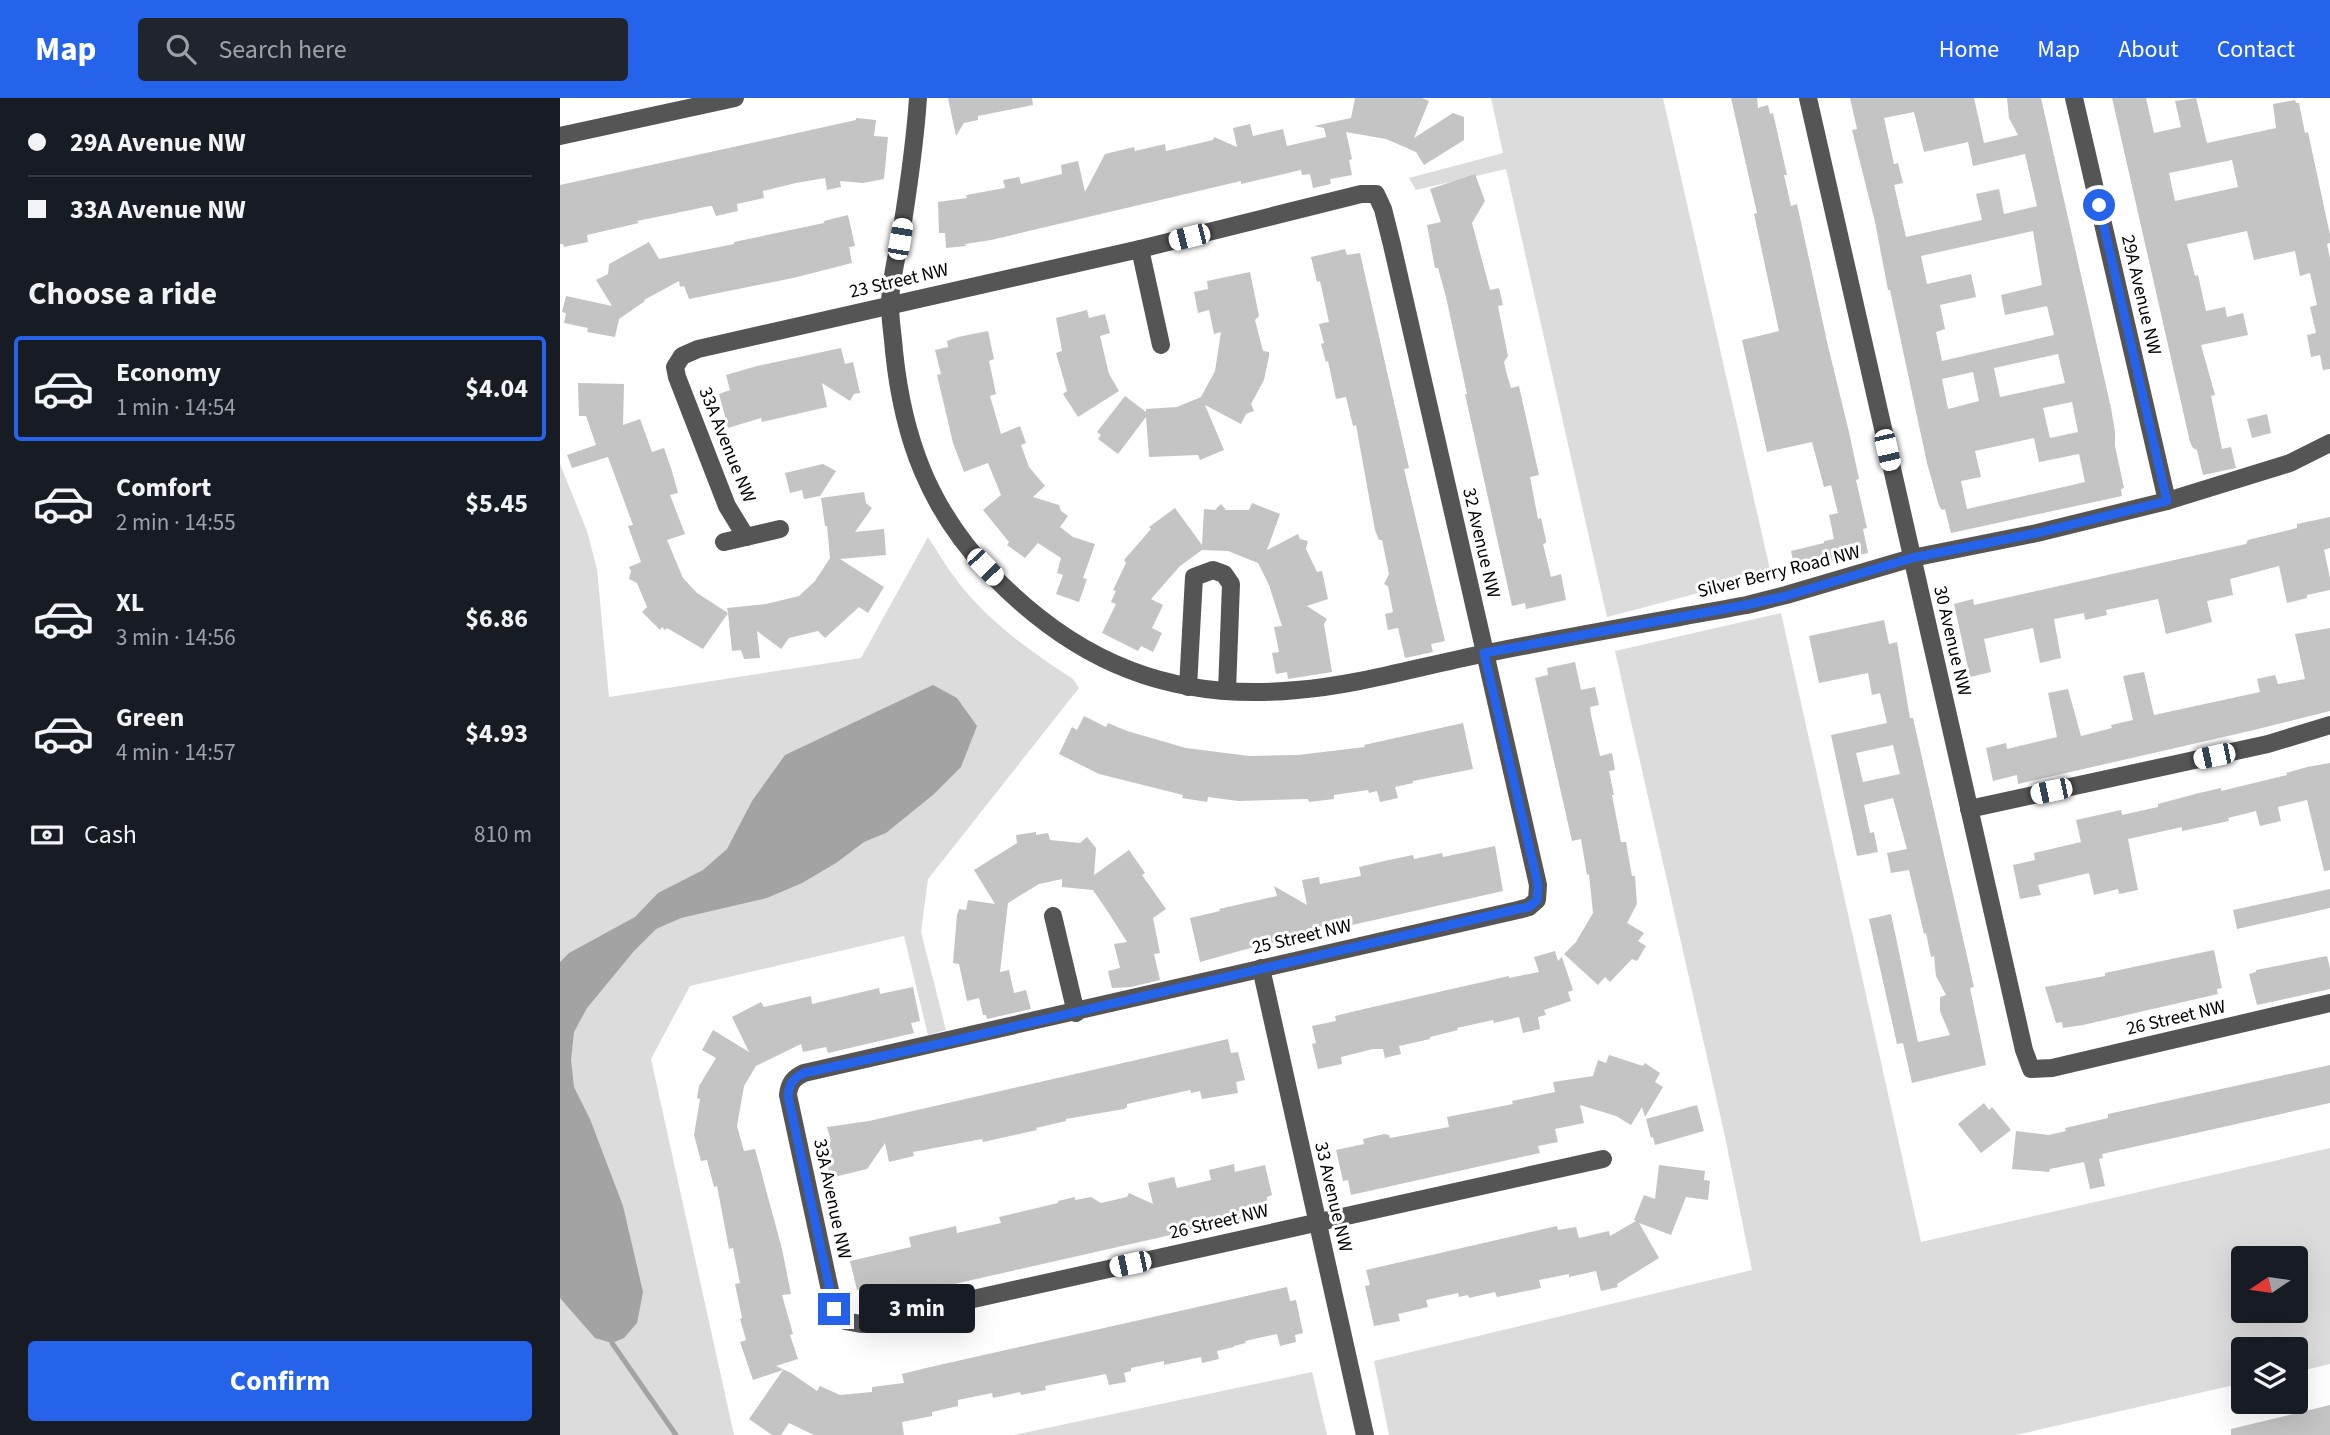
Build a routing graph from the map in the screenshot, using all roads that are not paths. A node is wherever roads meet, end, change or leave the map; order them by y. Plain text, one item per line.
1 (735, 98) edge
2 (918, 98) edge
3 (1808, 98) edge
4 (2074, 98) edge
5 (560, 136) edge
6 (1378, 196) joint
7 (1140, 249) junction
8 (890, 304) junction
9 (1161, 345) dead end
10 (675, 367) joint
11 (2330, 443) edge
12 (2167, 501) junction
13 (780, 529) dead end
14 (746, 537) junction
15 (724, 542) dead end
16 (1912, 558) junction
17 (1484, 653) junction
18 (1188, 687) junction
19 (1227, 691) junction
20 (2330, 726) edge
21 (1969, 809) junction
22 (1537, 900) joint
23 (1053, 916) dead end
24 (1261, 968) junction
25 (2330, 1003) edge
26 (1076, 1013) junction
27 (2031, 1069) joint
28 (791, 1082) joint
29 (1603, 1159) dead end
30 (1318, 1222) junction
31 (845, 1321) joint
32 (1365, 1435) edge

1 - 5 street
2 - 8 street, Silver Berry Road NW
3 - 16 street, 30 Avenue NW
4 - 12 street, 29A Avenue NW
6 - 7 street, 23 Street NW
6 - 17 street, 32 Avenue NW
7 - 8 street, 23 Street NW
7 - 9 street
8 - 10 street, 23 Street NW
8 - 18 street, Silver Berry Road NW
10 - 14 street, 33A Avenue NW
11 - 12 street, Silver Berry Road NW
12 - 16 street, Silver Berry Road NW
13 - 14 street
14 - 15 street
16 - 17 street, Silver Berry Road NW
16 - 21 street, 30 Avenue NW
17 - 19 street, Silver Berry Road NW
17 - 22 street, 32 Avenue NW
18 - 19 street, Silver Berry Road NW
18 - 19 street
20 - 21 street
21 - 27 street, 30 Avenue NW
22 - 24 street, 25 Street NW
23 - 26 street
24 - 26 street, 25 Street NW
24 - 30 street, 33 Avenue NW
25 - 27 street, 26 Street NW
26 - 28 street, 25 Street NW
28 - 31 street, 33A Avenue NW
29 - 30 street, 26 Street NW
30 - 31 street, 26 Street NW
30 - 32 street, 33 Avenue NW

